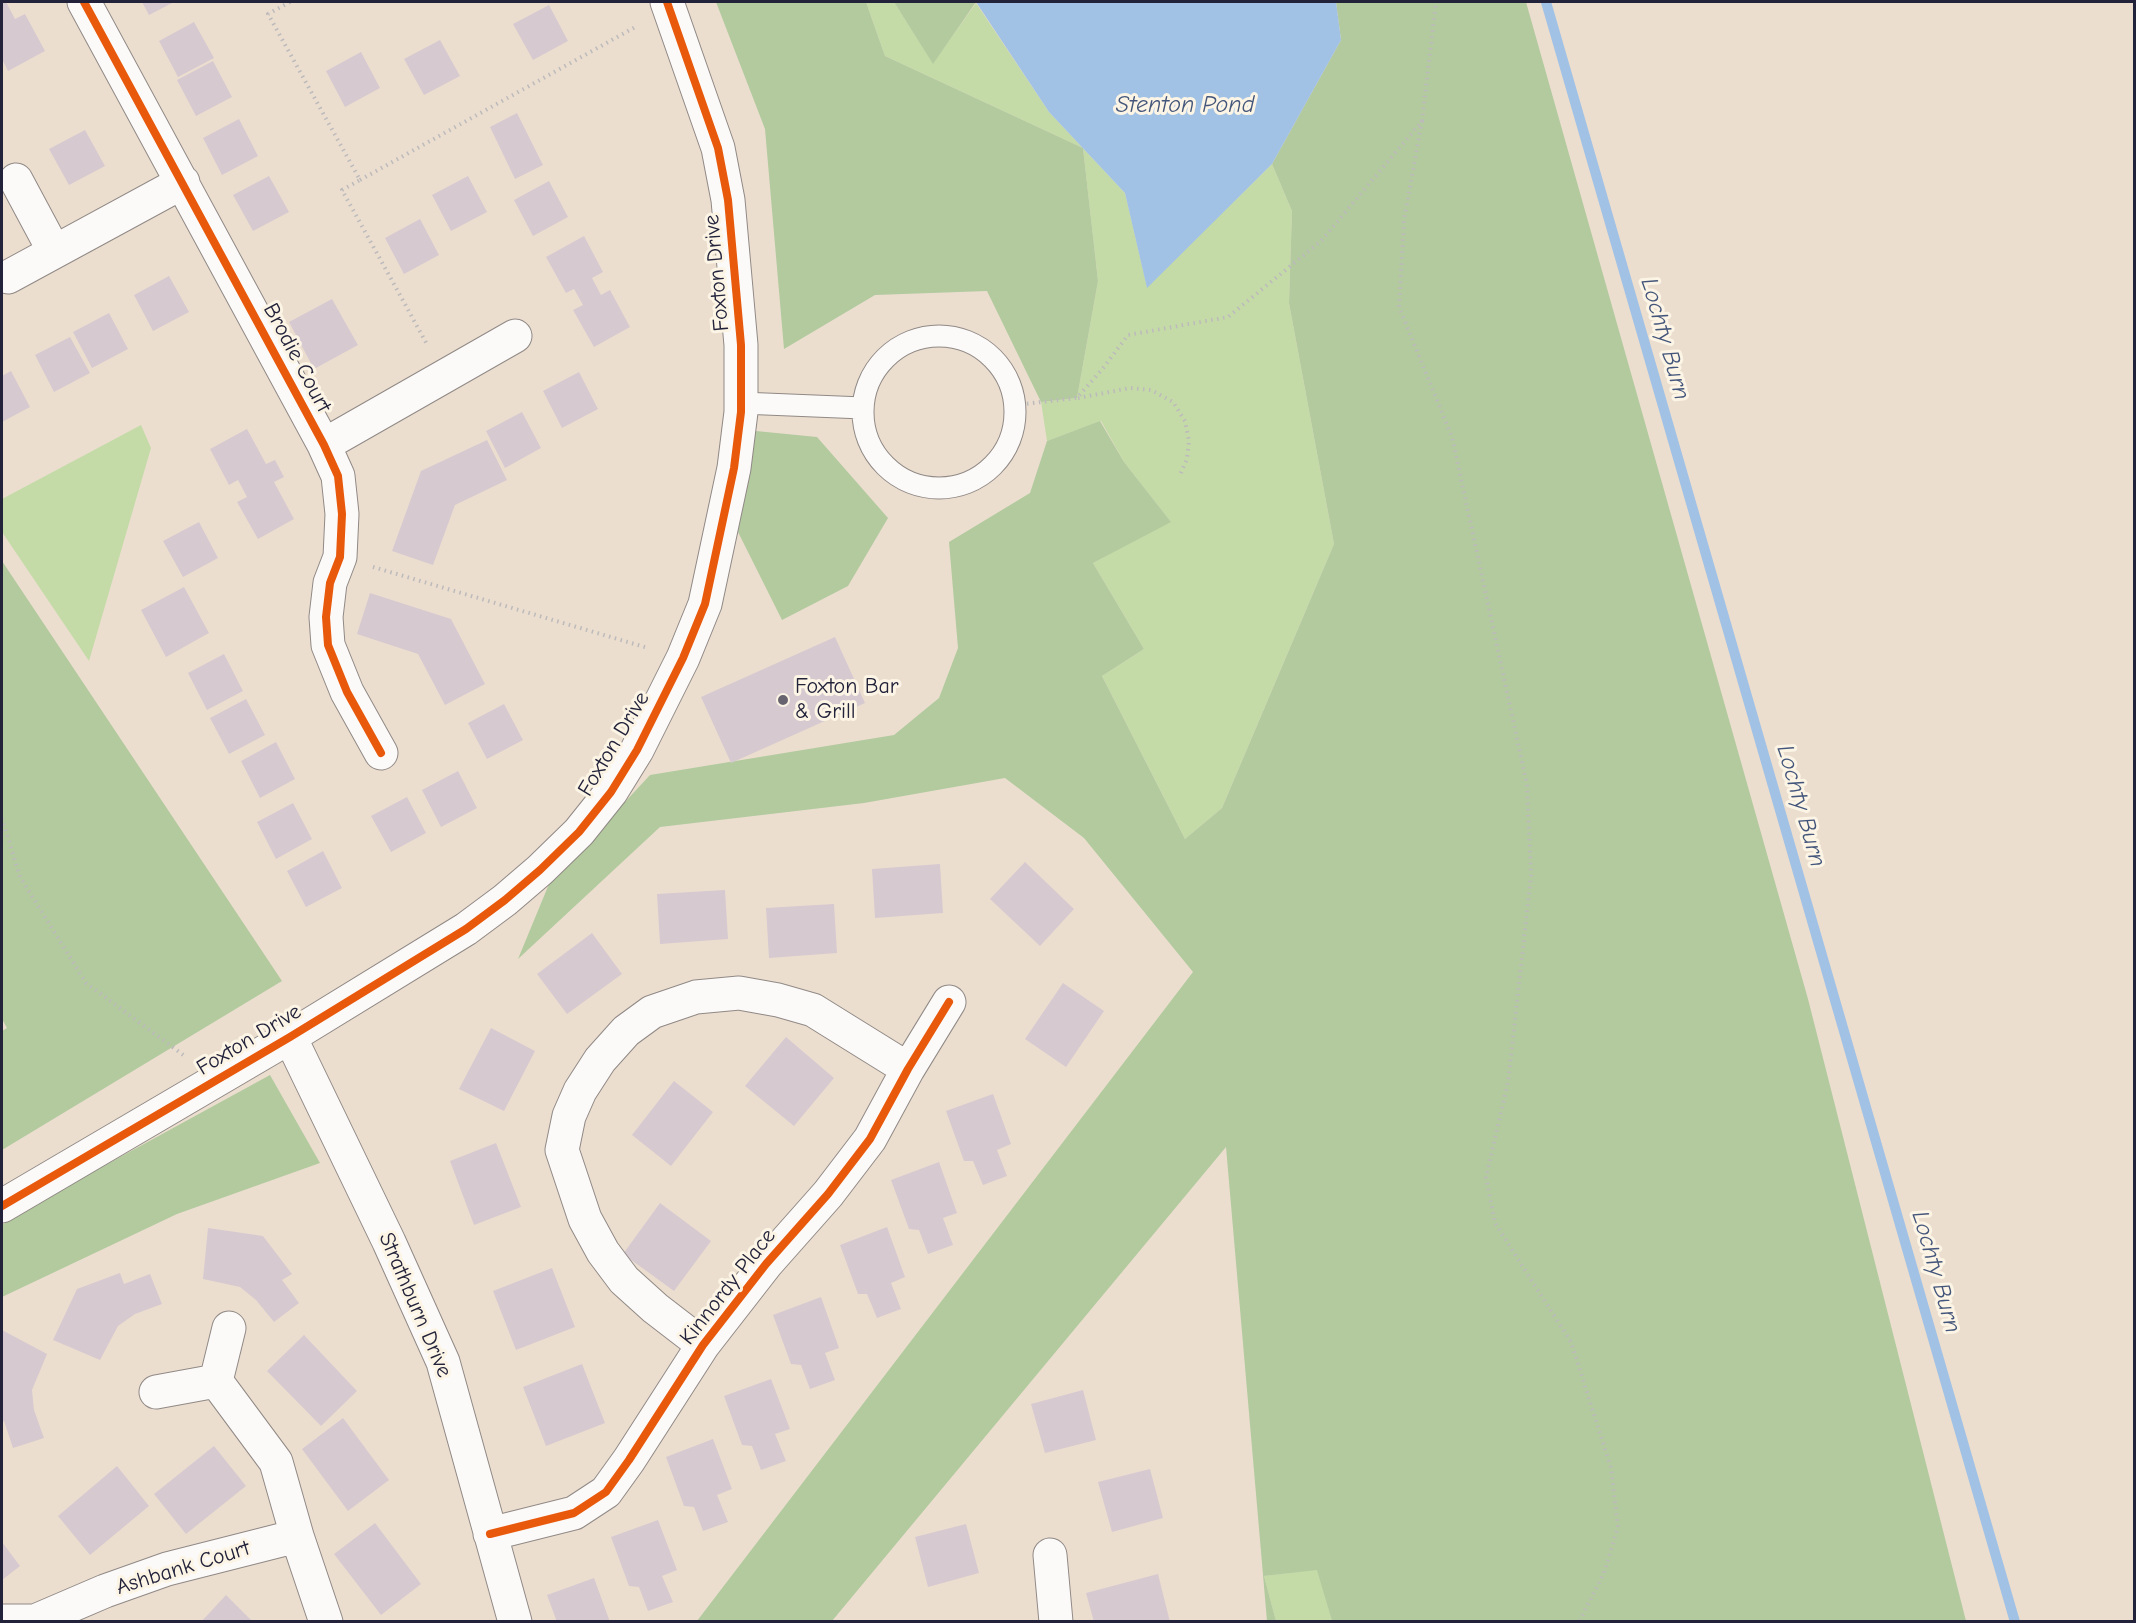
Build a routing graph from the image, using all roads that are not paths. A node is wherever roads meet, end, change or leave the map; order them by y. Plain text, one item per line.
1 (84, 2) edge
2 (668, 5) edge
3 (16, 180) dead end
4 (183, 182) junction
5 (54, 251) junction
6 (8, 277) dead end
7 (515, 336) dead end
8 (741, 403) junction
9 (863, 408) junction
10 (324, 445) junction
11 (381, 753) dead end
12 (949, 1002) dead end
13 (291, 1037) junction
14 (908, 1069) junction
15 (2, 1206) edge
16 (229, 1328) dead end
17 (703, 1345) junction
18 (216, 1381) junction
19 (156, 1392) dead end
20 (490, 1534) junction
21 (297, 1536) junction
22 (1050, 1555) dead end
23 (2, 1621) edge
24 (326, 1622) edge
25 (515, 1622) edge
26 (1056, 1622) edge

1 - 4 street, Brodie Court
2 - 8 street, Foxton Drive
3 - 5 street
4 - 5 street
4 - 10 street, Brodie Court
5 - 6 street
7 - 10 street, Brodie Court
8 - 9 lane
8 - 13 street, Foxton Drive
9 - 9 lane
10 - 11 street, Brodie Court
12 - 14 street, Kinnordy Place
13 - 15 street, Foxton Drive
13 - 20 street, Strathburn Drive
14 - 17 street, Kinnordy Place
14 - 17 street, Kinnordy Place
16 - 18 street
17 - 20 street, Kinnordy Place
18 - 19 street
18 - 21 street
20 - 25 street, Strathburn Drive
21 - 23 street, Ashbank Court
21 - 24 street
22 - 26 street

